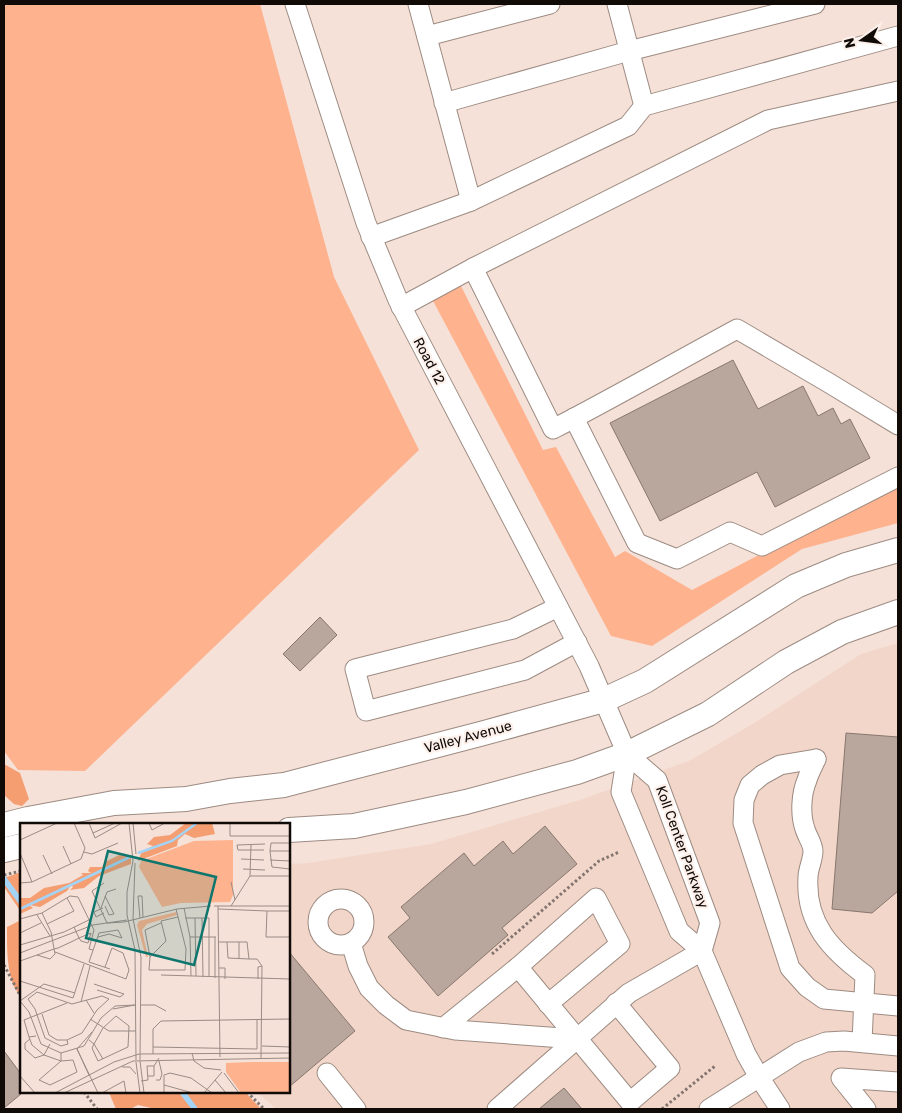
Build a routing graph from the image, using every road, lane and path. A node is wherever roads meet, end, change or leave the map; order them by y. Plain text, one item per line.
1 (295, 4) edge
2 (418, 4) edge
3 (550, 4) edge
4 (617, 4) edge
5 (815, 4) edge
6 (427, 36) junction
7 (898, 36) edge
8 (629, 50) junction
9 (898, 91) edge
10 (444, 103) junction
11 (644, 106) junction
12 (471, 201) junction
13 (371, 237) junction
14 (473, 268) junction
15 (401, 307) junction
16 (574, 418) junction
17 (898, 425) edge
18 (898, 477) edge
19 (898, 550) edge
20 (558, 607) junction
21 (898, 612) edge
22 (577, 642) junction
23 (604, 700) junction
24 (628, 754) junction
25 (4, 825) edge
26 (290, 830) edge
27 (20, 846) edge
28 (4, 850) edge
29 (620, 852) dead end
30 (20, 871) edge
31 (4, 875) edge
32 (351, 943) dead end
33 (702, 951) junction
34 (492, 954) dead end
35 (4, 965) edge
36 (518, 967) junction
37 (20, 995) edge
38 (864, 1003) junction
39 (548, 1004) junction
40 (616, 1004) junction
41 (898, 1006) edge
42 (443, 1028) junction
43 (576, 1039) junction
44 (862, 1042) junction
45 (898, 1046) edge
46 (714, 1066) dead end
47 (327, 1072) dead end
48 (759, 1077) junction
49 (898, 1082) edge
50 (85, 1093) edge
51 (248, 1093) edge
52 (98, 1109) edge
53 (264, 1109) edge
54 (356, 1109) edge
55 (497, 1109) edge
56 (662, 1109) edge
57 (709, 1109) edge
58 (780, 1109) edge
59 (866, 1109) edge

1 - 13 street, Road 12
2 - 6 street
3 - 6 street
4 - 8 street
5 - 8 street
6 - 10 street
7 - 11 street
8 - 10 street
8 - 11 street
9 - 14 street
10 - 12 street
11 - 12 street
12 - 13 street
13 - 15 street, Road 12
14 - 15 street
14 - 16 street
15 - 20 street, Road 12
16 - 17 street
16 - 18 street
19 - 23 main road, Valley Avenue
20 - 22 street, Road 12
20 - 22 street
21 - 24 main road
22 - 23 street, Road 12
23 - 24 street, Koll Center Parkway
23 - 25 main road, Valley Avenue
24 - 26 main road
24 - 33 street
24 - 33 street, Koll Center Parkway
27 - 28 main road
29 - 34 path
30 - 31 path
32 - 42 street
33 - 40 street
33 - 48 street
35 - 37 path
36 - 39 street
36 - 39 street
36 - 42 street
38 - 38 street
38 - 41 street
38 - 44 street
39 - 43 street
40 - 43 street
40 - 43 street
42 - 43 street
43 - 55 street
44 - 45 street
44 - 48 street
46 - 56 path
47 - 54 street
48 - 57 street
48 - 58 street
49 - 59 street
50 - 52 path
51 - 53 path

